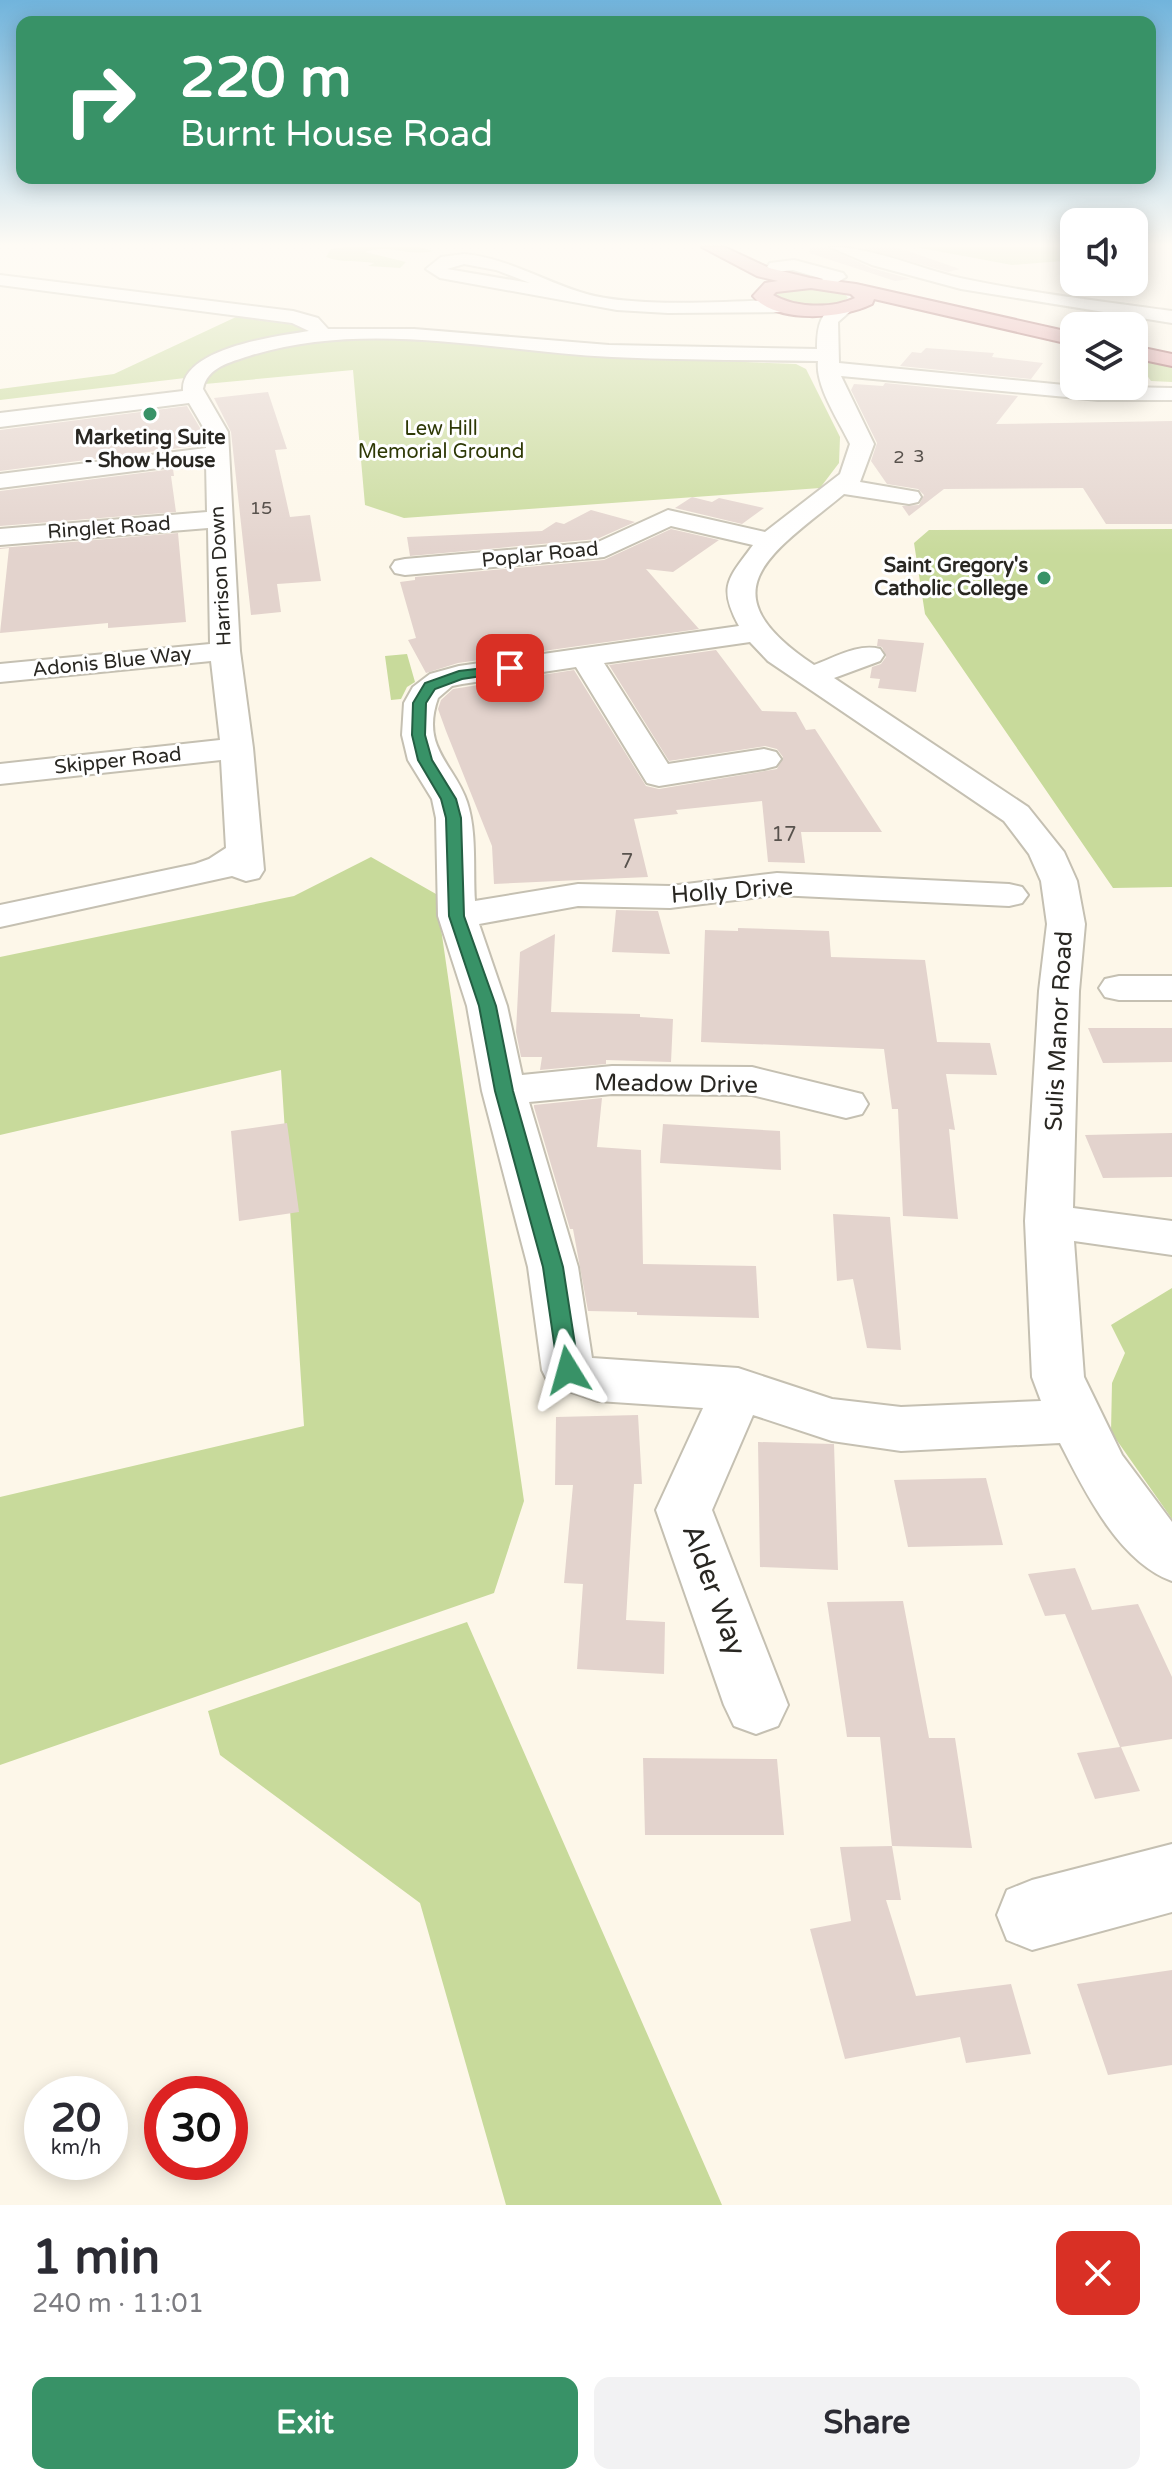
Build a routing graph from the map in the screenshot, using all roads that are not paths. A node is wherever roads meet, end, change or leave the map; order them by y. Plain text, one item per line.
1 (246, 350) edge
2 (582, 350) edge
3 (824, 350) edge
4 (827, 350) edge
5 (1148, 355) edge
6 (827, 356) junction
7 (1172, 360) edge
8 (1167, 391) edge
9 (196, 396) junction
10 (0, 420) edge
11 (217, 454) junction
12 (0, 481) edge
13 (839, 486) junction
14 (909, 497) dead end
15 (641, 509) dead end
16 (668, 518) junction
17 (218, 519) junction
18 (0, 537) edge
19 (770, 541) junction
20 (405, 567) dead end
21 (757, 632) junction
22 (225, 651) junction
23 (869, 655) dead end
24 (586, 658) junction
25 (0, 673) edge
26 (813, 676) junction
27 (237, 748) junction
28 (764, 759) dead end
29 (0, 774) edge
30 (1009, 895) dead end
31 (0, 916) edge
32 (457, 916) junction
33 (1119, 988) dead end
34 (1172, 988) edge
35 (504, 1091) junction
36 (846, 1104) dead end
37 (1049, 1221) junction
38 (1172, 1238) edge
39 (738, 1389) junction
40 (1076, 1421) junction
41 (1172, 1556) edge
42 (756, 1705) dead end
43 (1172, 1878) edge
44 (1032, 1915) dead end

1 - 9 street
2 - 6 street
3 - 6 street, Sulis Manor Road
4 - 6 street
5 - 7 main road
6 - 8 street
6 - 13 street, Sulis Manor Road
9 - 10 street
9 - 11 street, Harrison Down
11 - 12 street
11 - 17 street, Harrison Down
13 - 14 street
13 - 19 street, Sulis Manor Road
15 - 16 street
16 - 19 street
16 - 20 street, Poplar Road
17 - 18 street, Ringlet Road
17 - 22 street, Harrison Down
19 - 21 street, Sulis Manor Road
21 - 24 street
21 - 26 street, Sulis Manor Road
22 - 25 street, Adonis Blue Way
22 - 27 street, Harrison Down
23 - 26 street
24 - 28 street
24 - 32 street
26 - 37 street, Sulis Manor Road
27 - 29 street, Skipper Road
27 - 31 street, Harrison Down
30 - 32 street, Holly Drive
32 - 35 street
33 - 34 street
35 - 36 street, Meadow Drive
35 - 39 street
37 - 38 street
37 - 40 street, Sulis Manor Road
39 - 40 street
39 - 42 street, Alder Way
40 - 41 street, Sulis Manor Road
43 - 44 street

